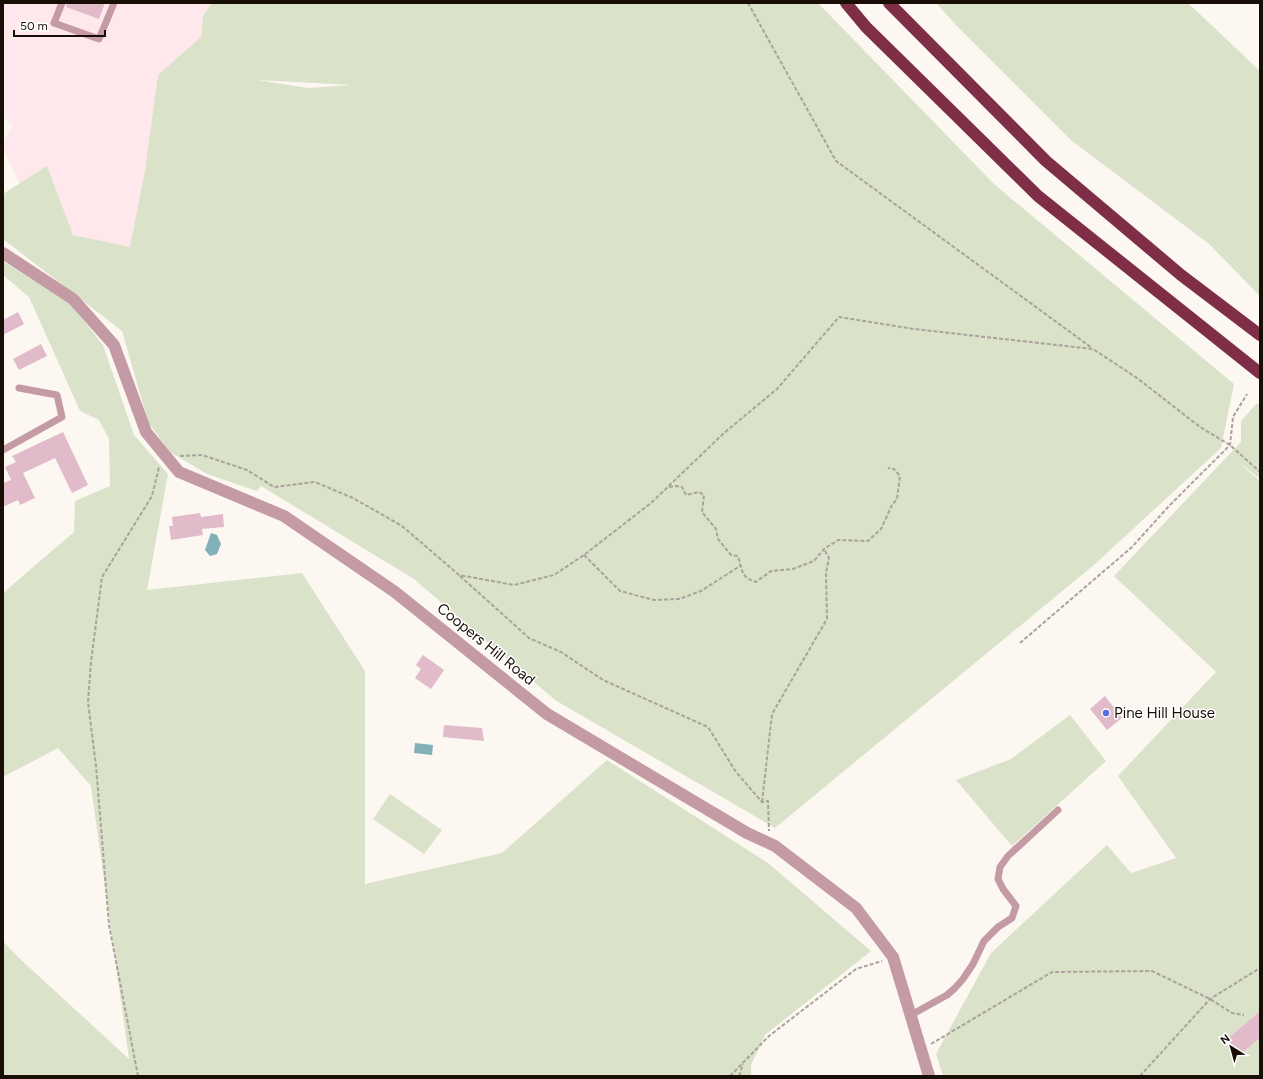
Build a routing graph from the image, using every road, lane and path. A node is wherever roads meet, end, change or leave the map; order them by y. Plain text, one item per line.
1 (62, 3) edge
2 (114, 3) edge
3 (748, 3) edge
4 (846, 3) edge
5 (888, 3) edge
6 (3, 253) edge
7 (1260, 335) edge
8 (1093, 349) junction
9 (1260, 373) edge
10 (19, 388) dead end
11 (1247, 394) dead end
12 (1230, 445) junction
13 (3, 450) edge
14 (164, 454) junction
15 (888, 468) dead end
16 (1260, 472) edge
17 (668, 487) junction
18 (824, 549) junction
19 (584, 556) junction
20 (741, 566) junction
21 (459, 575) junction
22 (1020, 643) dead end
23 (762, 802) junction
24 (1058, 810) dead end
25 (769, 831) dead end
26 (893, 957) junction
27 (1260, 968) edge
28 (1210, 999) junction
29 (911, 1015) junction
30 (1244, 1015) dead end
31 (922, 1050) junction
32 (743, 1062) junction
33 (138, 1076) edge
34 (730, 1076) edge
35 (739, 1076) edge
36 (929, 1076) edge
37 (1140, 1076) edge

1 - 2 lane
3 - 8 path
4 - 9 highway
5 - 7 highway
6 - 14 street, Coopers Hill Road
8 - 12 path
8 - 17 path
10 - 13 lane
11 - 12 path
12 - 16 path
12 - 22 path
14 - 21 path
14 - 26 street, Coopers Hill Road
14 - 33 path
15 - 18 path
17 - 19 path
17 - 20 path
18 - 20 path
18 - 23 path
19 - 20 path
19 - 21 path
21 - 23 path
23 - 25 path
24 - 29 lane
26 - 29 street, Coopers Hill Road
26 - 32 path
27 - 28 path
28 - 30 path
28 - 31 path
28 - 37 path
29 - 31 street, Coopers Hill Road
31 - 36 street, Coopers Hill Road
32 - 34 path
32 - 35 path

